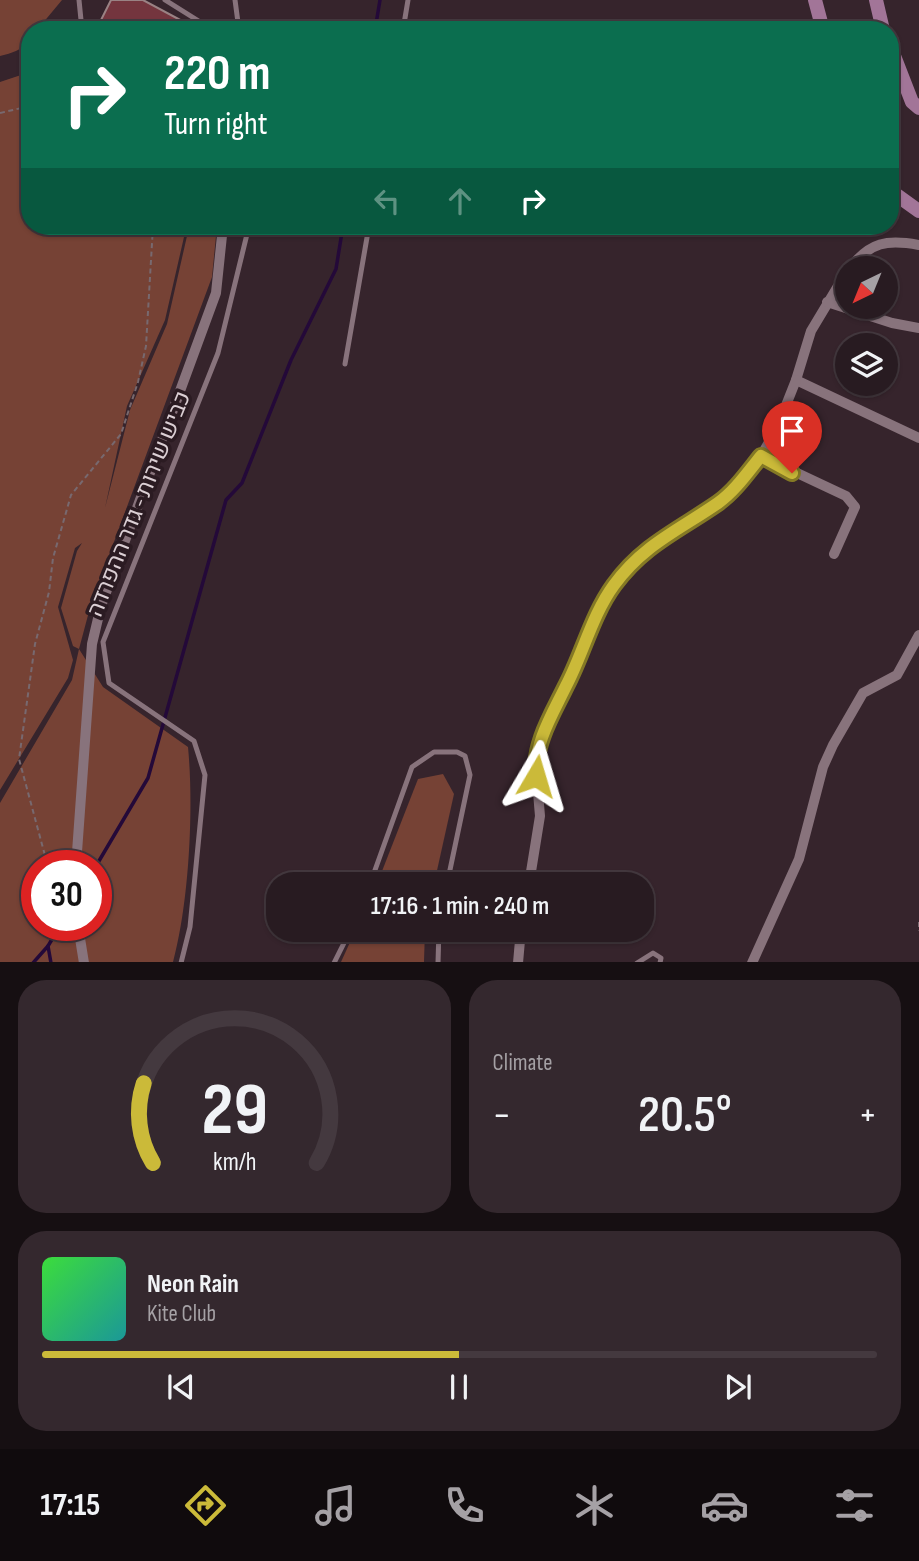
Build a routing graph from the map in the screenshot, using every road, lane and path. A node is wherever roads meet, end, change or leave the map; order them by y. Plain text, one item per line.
1 (79, 0) edge
2 (165, 0) edge
3 (235, 0) edge
4 (408, 0) edge
5 (815, 0) edge
6 (876, 0) edge
7 (81, 21) edge
8 (199, 21) edge
9 (238, 21) edge
10 (404, 21) edge
11 (821, 21) edge
12 (881, 21) edge
13 (899, 69) edge
14 (21, 108) edge
15 (919, 108) edge
16 (0, 113) edge
17 (899, 197) edge
18 (919, 211) edge
19 (152, 235) edge
20 (222, 235) edge
21 (247, 235) edge
22 (367, 235) edge
23 (919, 245) edge
24 (861, 256) edge
25 (835, 290) edge
26 (827, 302) junction
27 (919, 328) edge
28 (345, 364) dead end
29 (796, 380) junction
30 (919, 438) edge
31 (761, 456) junction
32 (834, 554) dead end
33 (919, 635) edge
34 (44, 850) edge
35 (77, 850) edge
36 (374, 872) edge
37 (450, 872) edge
38 (531, 872) edge
39 (919, 922) edge
40 (919, 931) edge
41 (80, 941) edge
42 (344, 942) edge
43 (439, 942) edge
44 (520, 942) edge
45 (84, 962) edge
46 (181, 962) edge
47 (334, 962) edge
48 (438, 962) edge
49 (518, 962) edge
50 (637, 962) edge
51 (660, 962) edge
52 (752, 962) edge

1 - 7 lane
2 - 8 lane
3 - 9 lane
4 - 10 lane
5 - 11 street
6 - 12 street
13 - 15 street
14 - 16 path
17 - 18 street
19 - 34 path
20 - 35 street
21 - 46 lane, כביש שירות - גדר ההפרדה
22 - 28 lane
23 - 24 street
25 - 26 street
26 - 27 street
26 - 29 street
29 - 30 street
29 - 31 street
31 - 32 street
31 - 38 street
33 - 52 street
36 - 37 lane
39 - 40 path
41 - 45 street
42 - 47 lane
43 - 48 lane
44 - 49 street
50 - 51 lane

